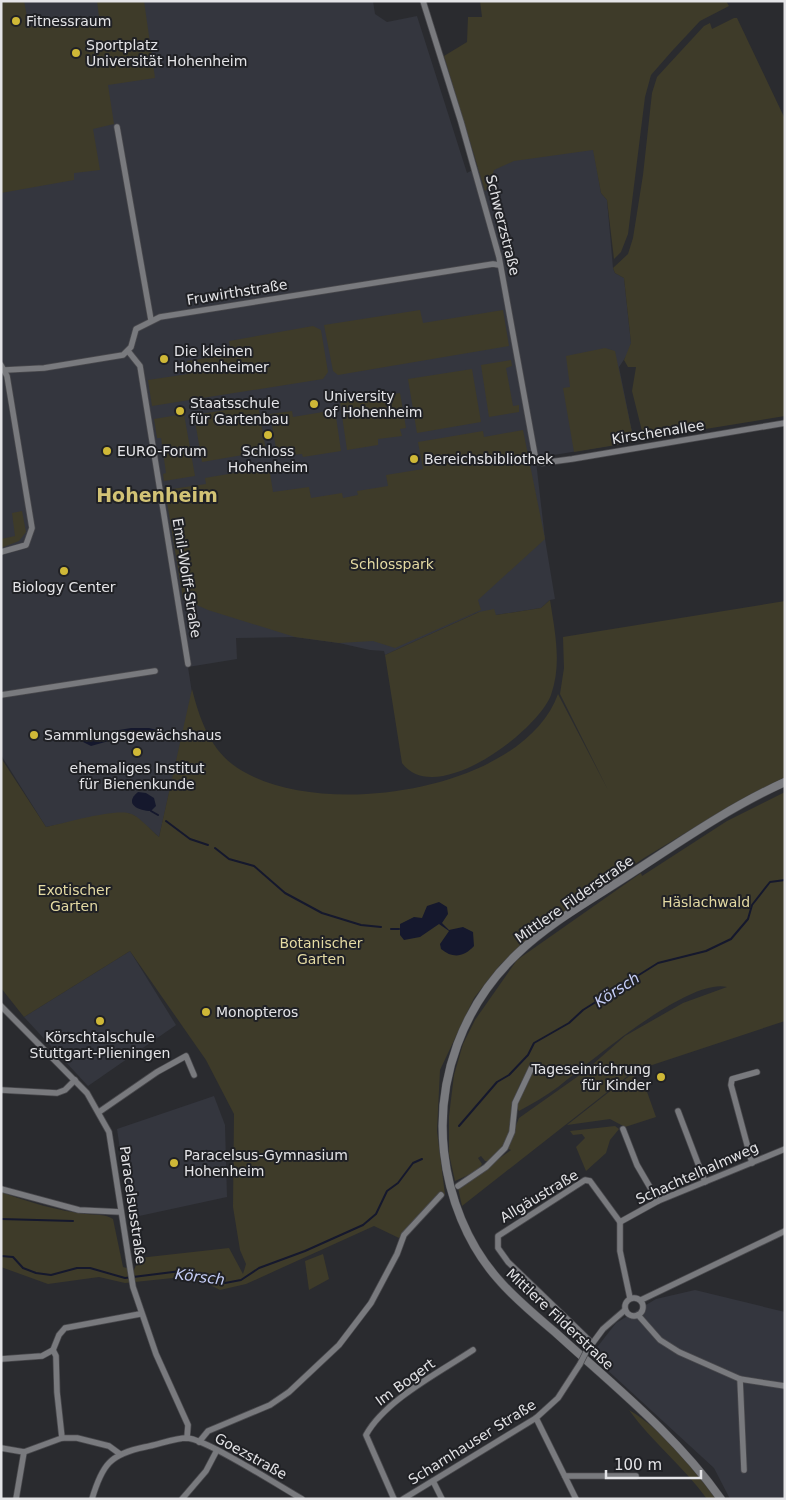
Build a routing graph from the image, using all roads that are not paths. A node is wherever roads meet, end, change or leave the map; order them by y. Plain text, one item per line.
1 (423, 1) edge
2 (117, 127) dead end
3 (499, 265) junction
4 (151, 320) junction
5 (128, 351) junction
6 (3, 368) edge
7 (785, 423) edge
8 (536, 461) joint
9 (1, 552) edge
10 (188, 664) dead end
11 (155, 671) dead end
12 (1, 695) edge
13 (785, 782) edge
14 (1, 1006) edge
15 (532, 1067) dead end
16 (757, 1072) dead end
17 (194, 1075) dead end
18 (75, 1080) junction
19 (1, 1090) edge
20 (678, 1111) dead end
21 (100, 1112) junction
22 (623, 1129) dead end
23 (785, 1149) edge
24 (752, 1163) junction
25 (705, 1182) junction
26 (458, 1186) dead end
27 (1, 1189) edge
28 (441, 1195) dead end
29 (658, 1201) junction
30 (121, 1212) junction
31 (620, 1222) junction
32 (785, 1231) edge
33 (630, 1298) junction
34 (641, 1300) junction
35 (625, 1310) junction
36 (140, 1314) junction
37 (638, 1315) junction
38 (592, 1343) junction
39 (53, 1350) junction
40 (473, 1350) dead end
41 (1, 1359) edge
42 (740, 1378) junction
43 (785, 1386) edge
44 (536, 1418) junction
45 (62, 1438) junction
46 (187, 1438) junction
47 (199, 1442) junction
48 (1, 1448) edge
49 (217, 1450) junction
50 (24, 1452) junction
51 (120, 1454) junction
52 (744, 1470) dead end
53 (564, 1476) junction
54 (636, 1476) dead end
55 (433, 1481) junction
56 (16, 1499) edge
57 (92, 1499) edge
58 (182, 1499) edge
59 (302, 1499) edge
60 (394, 1499) edge
61 (403, 1499) edge
62 (442, 1499) edge
63 (576, 1499) edge
64 (721, 1499) edge

1 - 3 street, Schwerzstraße
2 - 4 street
3 - 4 street, Fruwirthstraße
3 - 8 street, Schwerzstraße
4 - 5 street
5 - 6 street
5 - 10 street, Emil-Wolff-Straße
6 - 9 street
7 - 8 street, Kirschenallee
11 - 12 street
13 - 64 main road, Mittlere Filderstraße
14 - 18 street, Paracelsusstraße
15 - 26 street
16 - 24 street
17 - 21 street
18 - 19 street
18 - 21 street, Paracelsusstraße
20 - 25 street
21 - 30 street, Paracelsusstraße
22 - 29 street
23 - 24 street, Schachtelhalmweg
24 - 25 street, Schachtelhalmweg
25 - 29 street, Schachtelhalmweg
27 - 30 street
28 - 47 street
29 - 31 street, Schachtelhalmweg
30 - 36 street, Paracelsusstraße
31 - 33 street
31 - 38 street, Allgäustraße
32 - 34 street
33 - 34 street
33 - 35 street, Scharnhauser Straße
34 - 37 street
35 - 37 street
35 - 38 street, Scharnhauser Straße
36 - 39 street
36 - 46 street, Paracelsusstraße
37 - 42 street
38 - 44 street, Scharnhauser Straße, bridge
39 - 41 street
39 - 45 street
40 - 60 street, Im Bogert
42 - 43 street
42 - 52 street
44 - 53 street
44 - 55 street, Scharnhauser Straße
45 - 50 street
45 - 51 street
46 - 47 street, Goezstraße
46 - 51 street
47 - 49 street, Goezstraße
48 - 50 street
49 - 58 street
49 - 59 street, Goezstraße
50 - 56 street
51 - 57 street
53 - 54 street
53 - 63 street
55 - 61 street, Scharnhauser Straße
55 - 62 street

